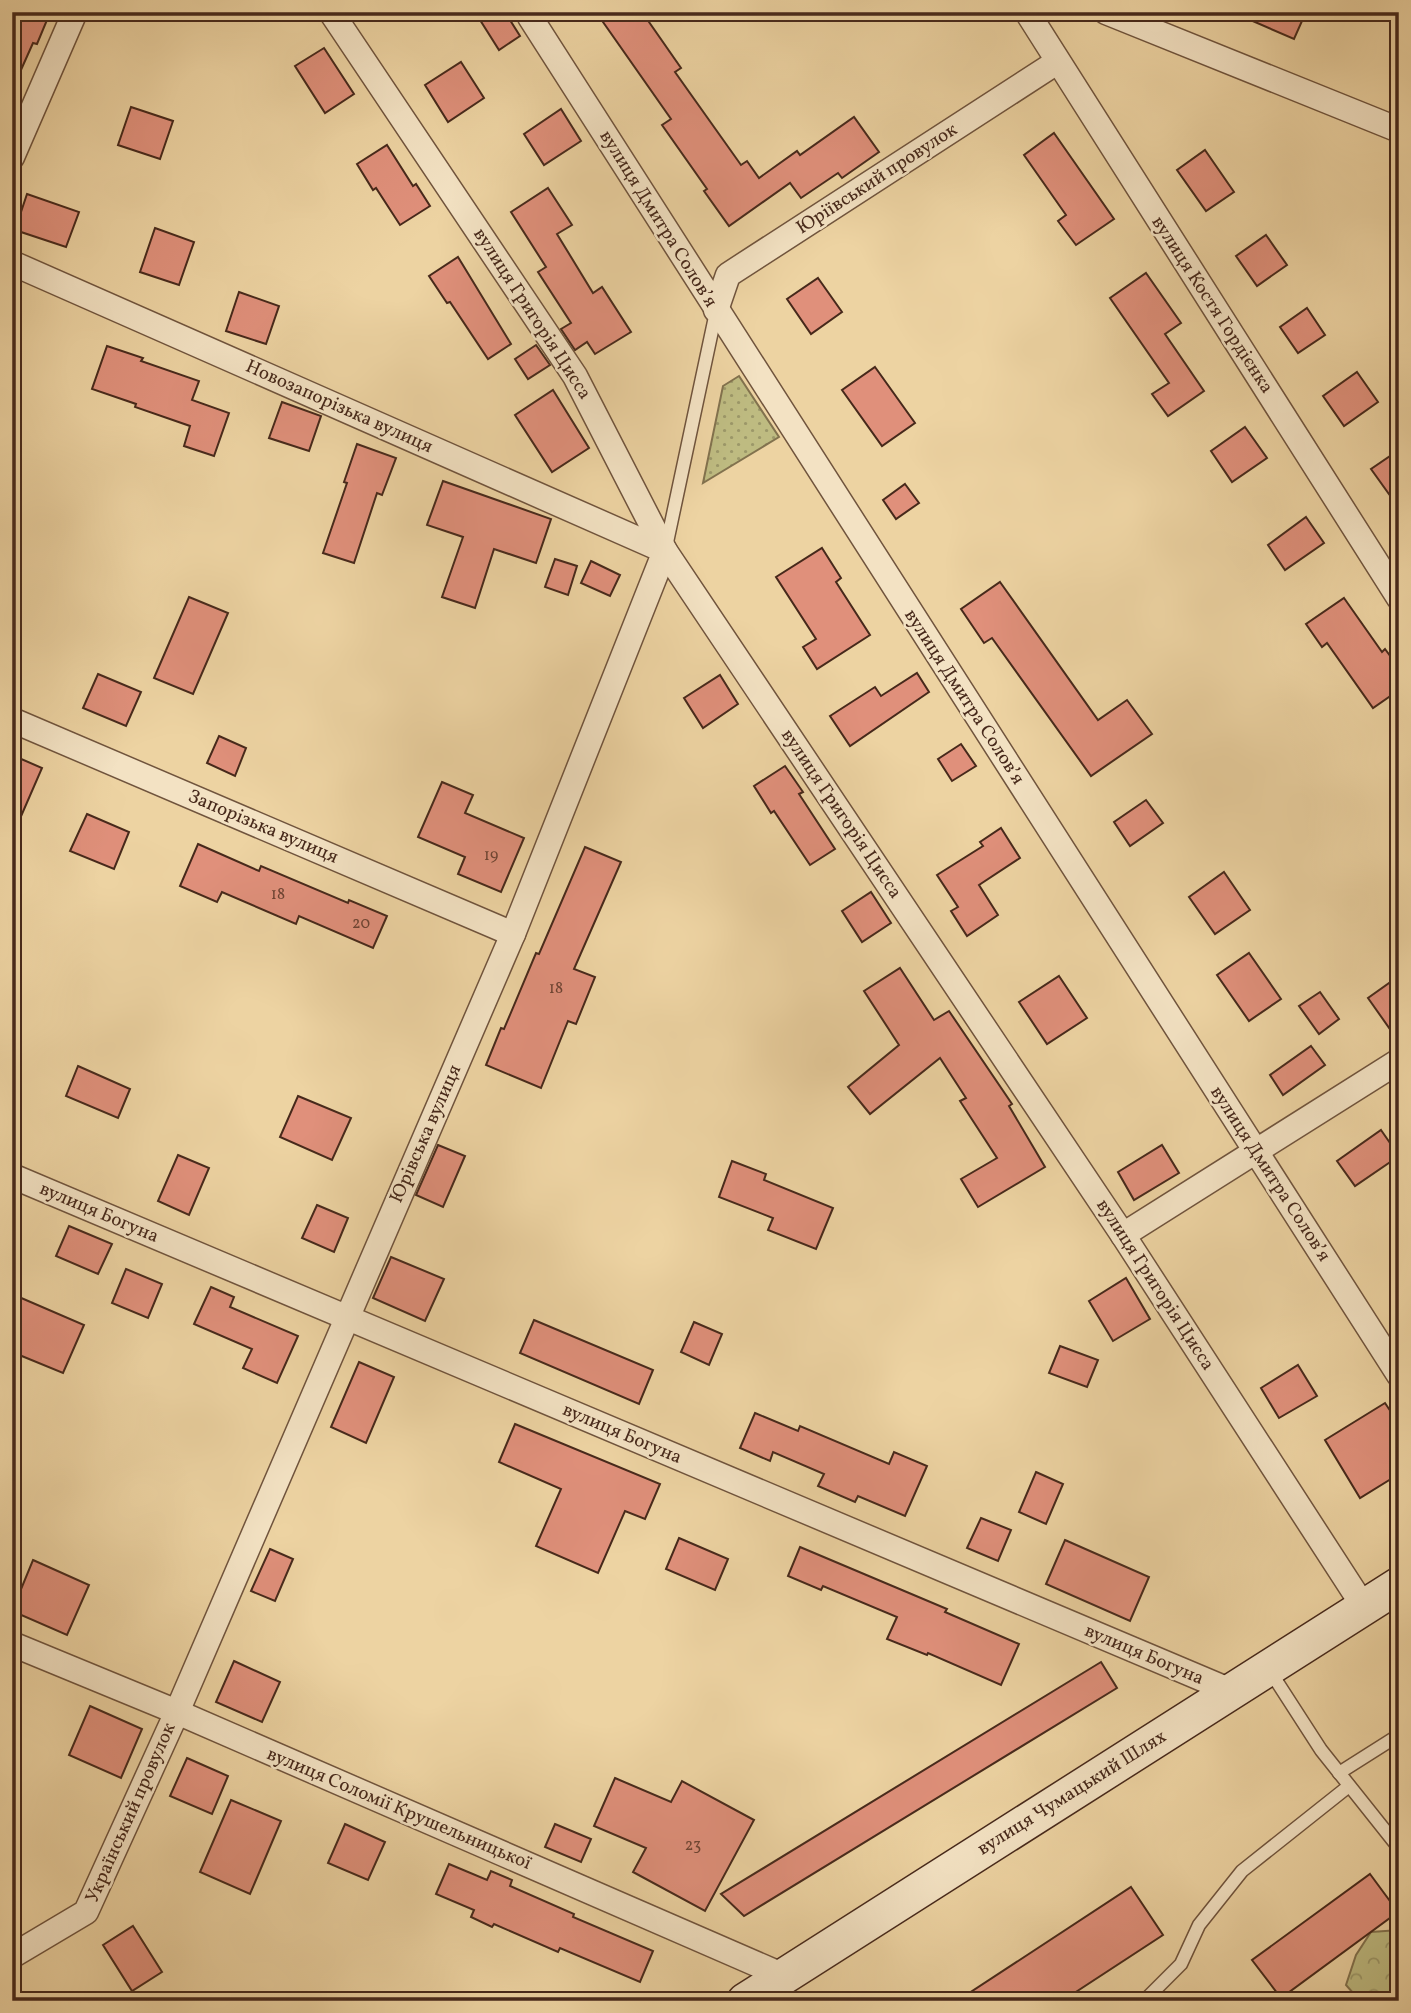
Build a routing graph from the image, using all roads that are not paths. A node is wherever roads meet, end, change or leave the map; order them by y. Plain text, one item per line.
1 (75, 12) edge
2 (331, 12) edge
3 (1027, 12) edge
4 (1106, 12) edge
5 (530, 18) dead end
6 (1057, 62) junction
7 (1399, 130) edge
8 (12, 157) edge
9 (12, 263) edge
10 (716, 310) junction
11 (665, 551) junction
12 (1399, 598) edge
13 (12, 720) edge
14 (513, 934) junction
15 (1399, 1061) edge
16 (1255, 1152) junction
17 (12, 1176) edge
18 (1123, 1235) junction
19 (346, 1317) junction
20 (1399, 1375) edge
21 (1399, 1585) edge
22 (1364, 1607) junction
23 (12, 1644) edge
24 (1268, 1668) junction
25 (1231, 1691) junction
26 (177, 1712) junction
27 (1399, 1735) edge
28 (1339, 1773) junction
29 (1349, 1786) junction
30 (1399, 1848) edge
31 (12, 1956) edge
32 (784, 1976) junction
33 (745, 2001) edge
34 (1144, 2001) edge

1 - 8 street
2 - 11 street, вулиця Григорія Цисса
3 - 6 street, вулиця Костя Гордієнка
4 - 7 street
5 - 10 street, вулиця Дмитра Соловʼя
6 - 10 street, Юріївський провулок
6 - 12 street, вулиця Костя Гордієнка
9 - 11 street, Новозапорізька вулиця
10 - 11 lane
10 - 16 street, вулиця Дмитра Соловʼя
11 - 14 street, Юрівська вулиця
11 - 18 street, вулиця Григорія Цисса
13 - 14 street, Запорізька вулиця
14 - 19 street, Юрівська вулиця
15 - 16 street
16 - 18 street
16 - 20 street, вулиця Дмитра Соловʼя
17 - 19 street, вулиця Богуна
18 - 22 street, вулиця Григорія Цисса
19 - 25 street, вулиця Богуна
19 - 26 street, Юрівська вулиця
21 - 22 main road, вулиця Чумацький Шлях
22 - 24 main road, вулиця Чумацький Шлях
23 - 26 street, вулиця Соломії Крушельницької
24 - 25 main road, вулиця Чумацький Шлях
24 - 28 lane
25 - 32 main road, вулиця Чумацький Шлях
26 - 31 street, Український провулок
26 - 32 street, вулиця Соломії Крушельницької
27 - 28 lane
28 - 29 lane
29 - 30 lane
29 - 34 lane
32 - 33 main road, вулиця Чумацький Шлях

